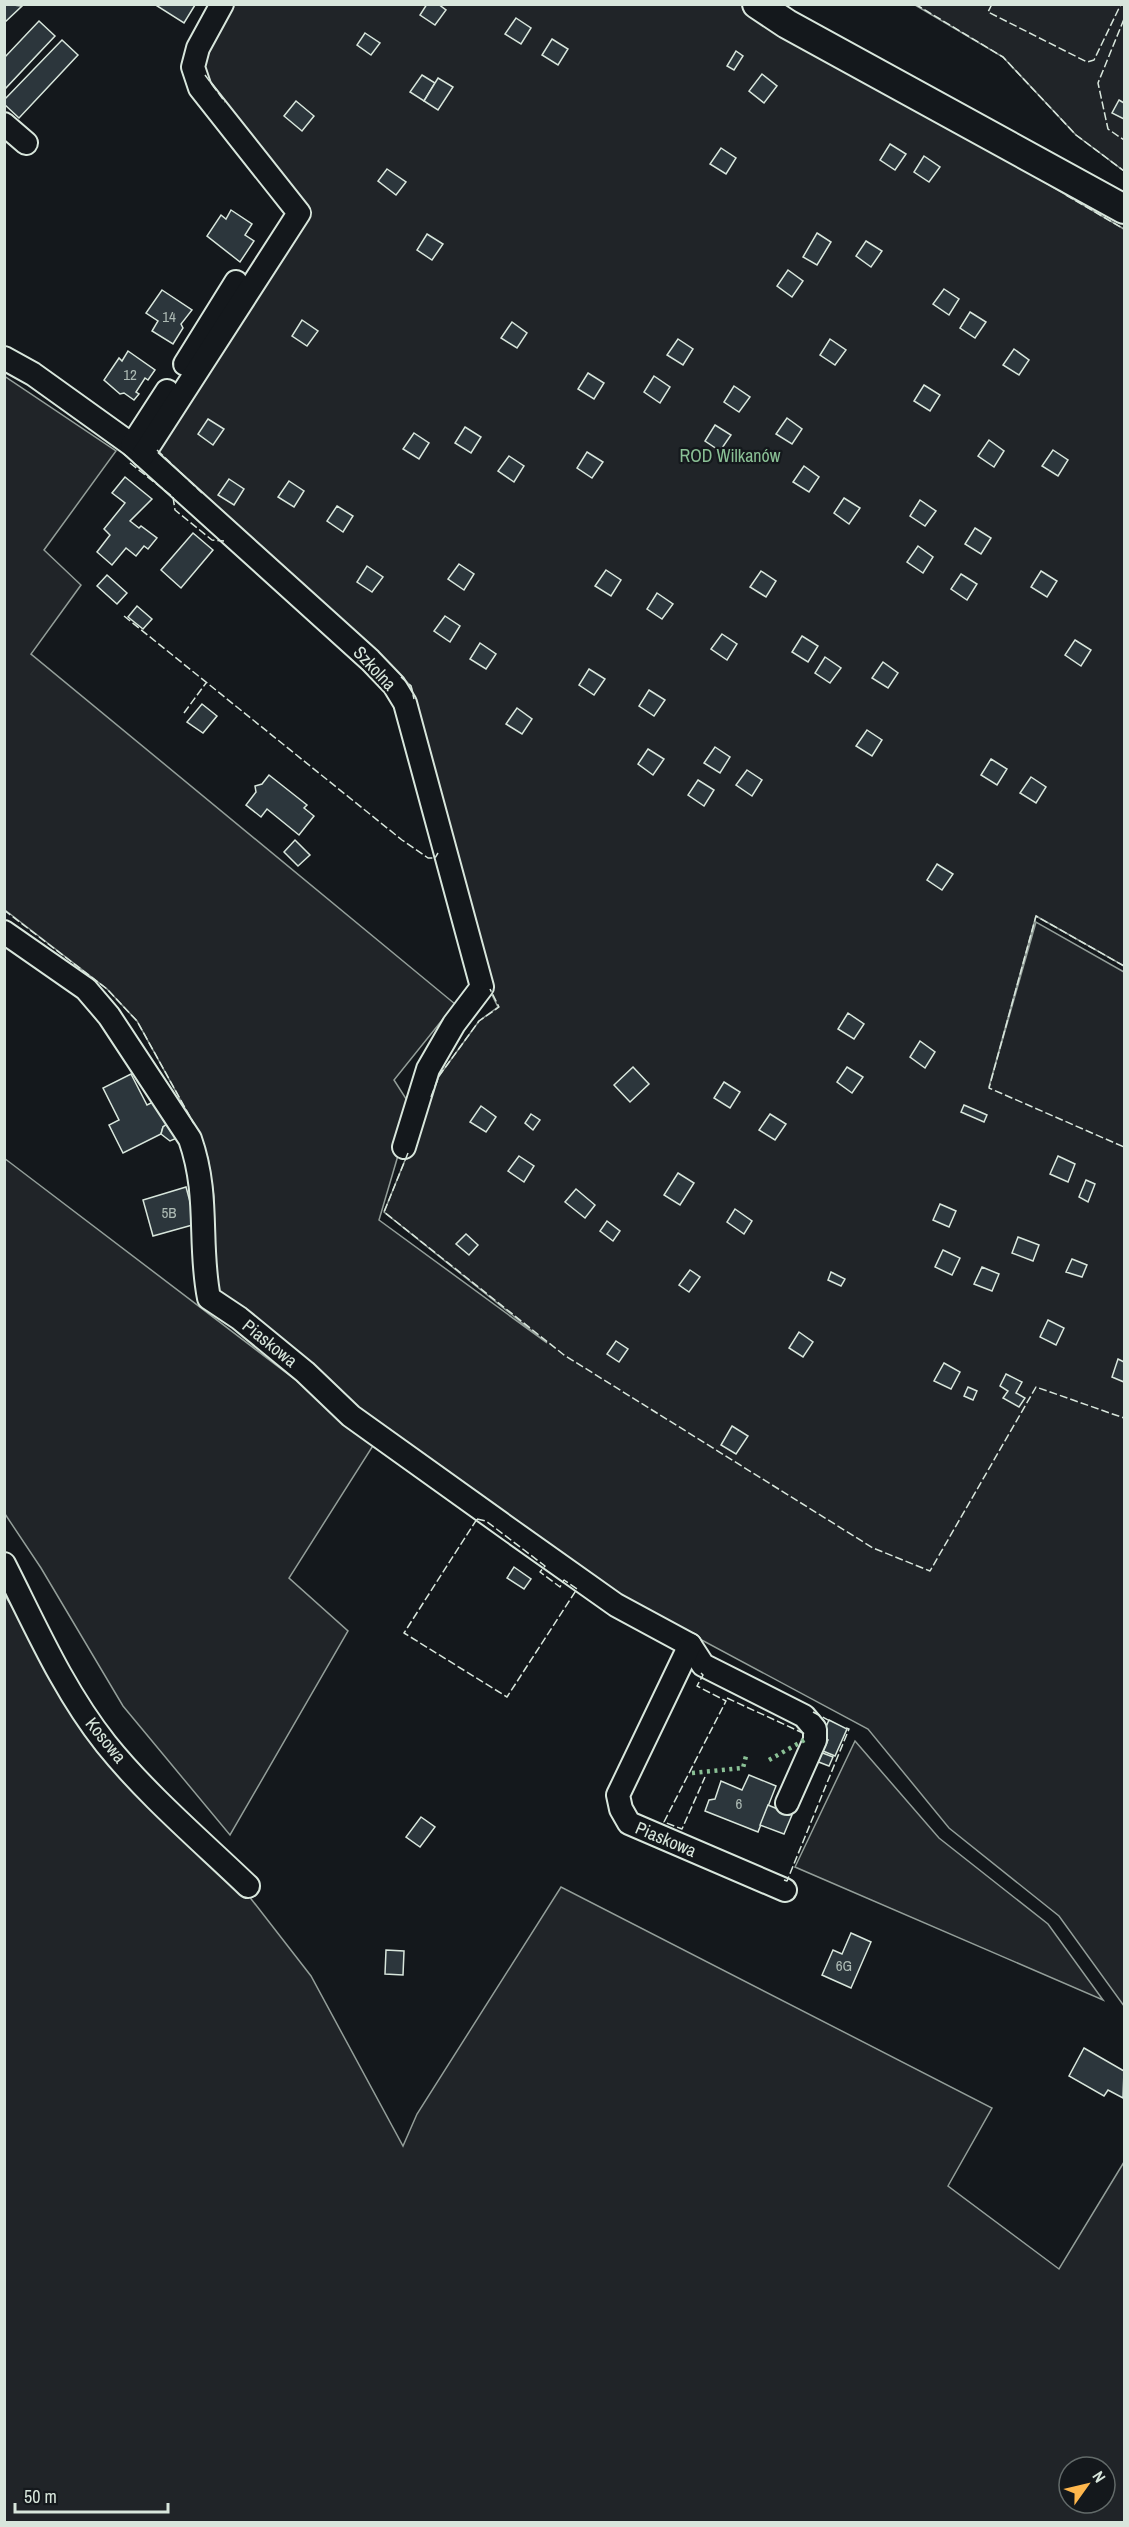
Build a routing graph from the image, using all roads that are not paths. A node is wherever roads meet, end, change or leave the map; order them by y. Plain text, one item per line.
1 (222, 4) edge
2 (757, 4) edge
3 (4, 124) edge
4 (26, 143) dead end
5 (1125, 209) edge
6 (236, 282) dead end
7 (4, 358) edge
8 (138, 450) junction
9 (4, 932) edge
10 (405, 1147) dead end
11 (4, 1564) edge
12 (690, 1645) junction
13 (787, 1803) dead end
14 (248, 1886) dead end
15 (785, 1890) dead end

1 - 8 street
2 - 5 main road
3 - 4 street
6 - 8 street
7 - 8 street, Szkolna
8 - 10 street, Szkolna
9 - 12 street, Piaskowa
11 - 14 street, Kosowa
12 - 13 street, Piaskowa
12 - 15 street, Piaskowa

